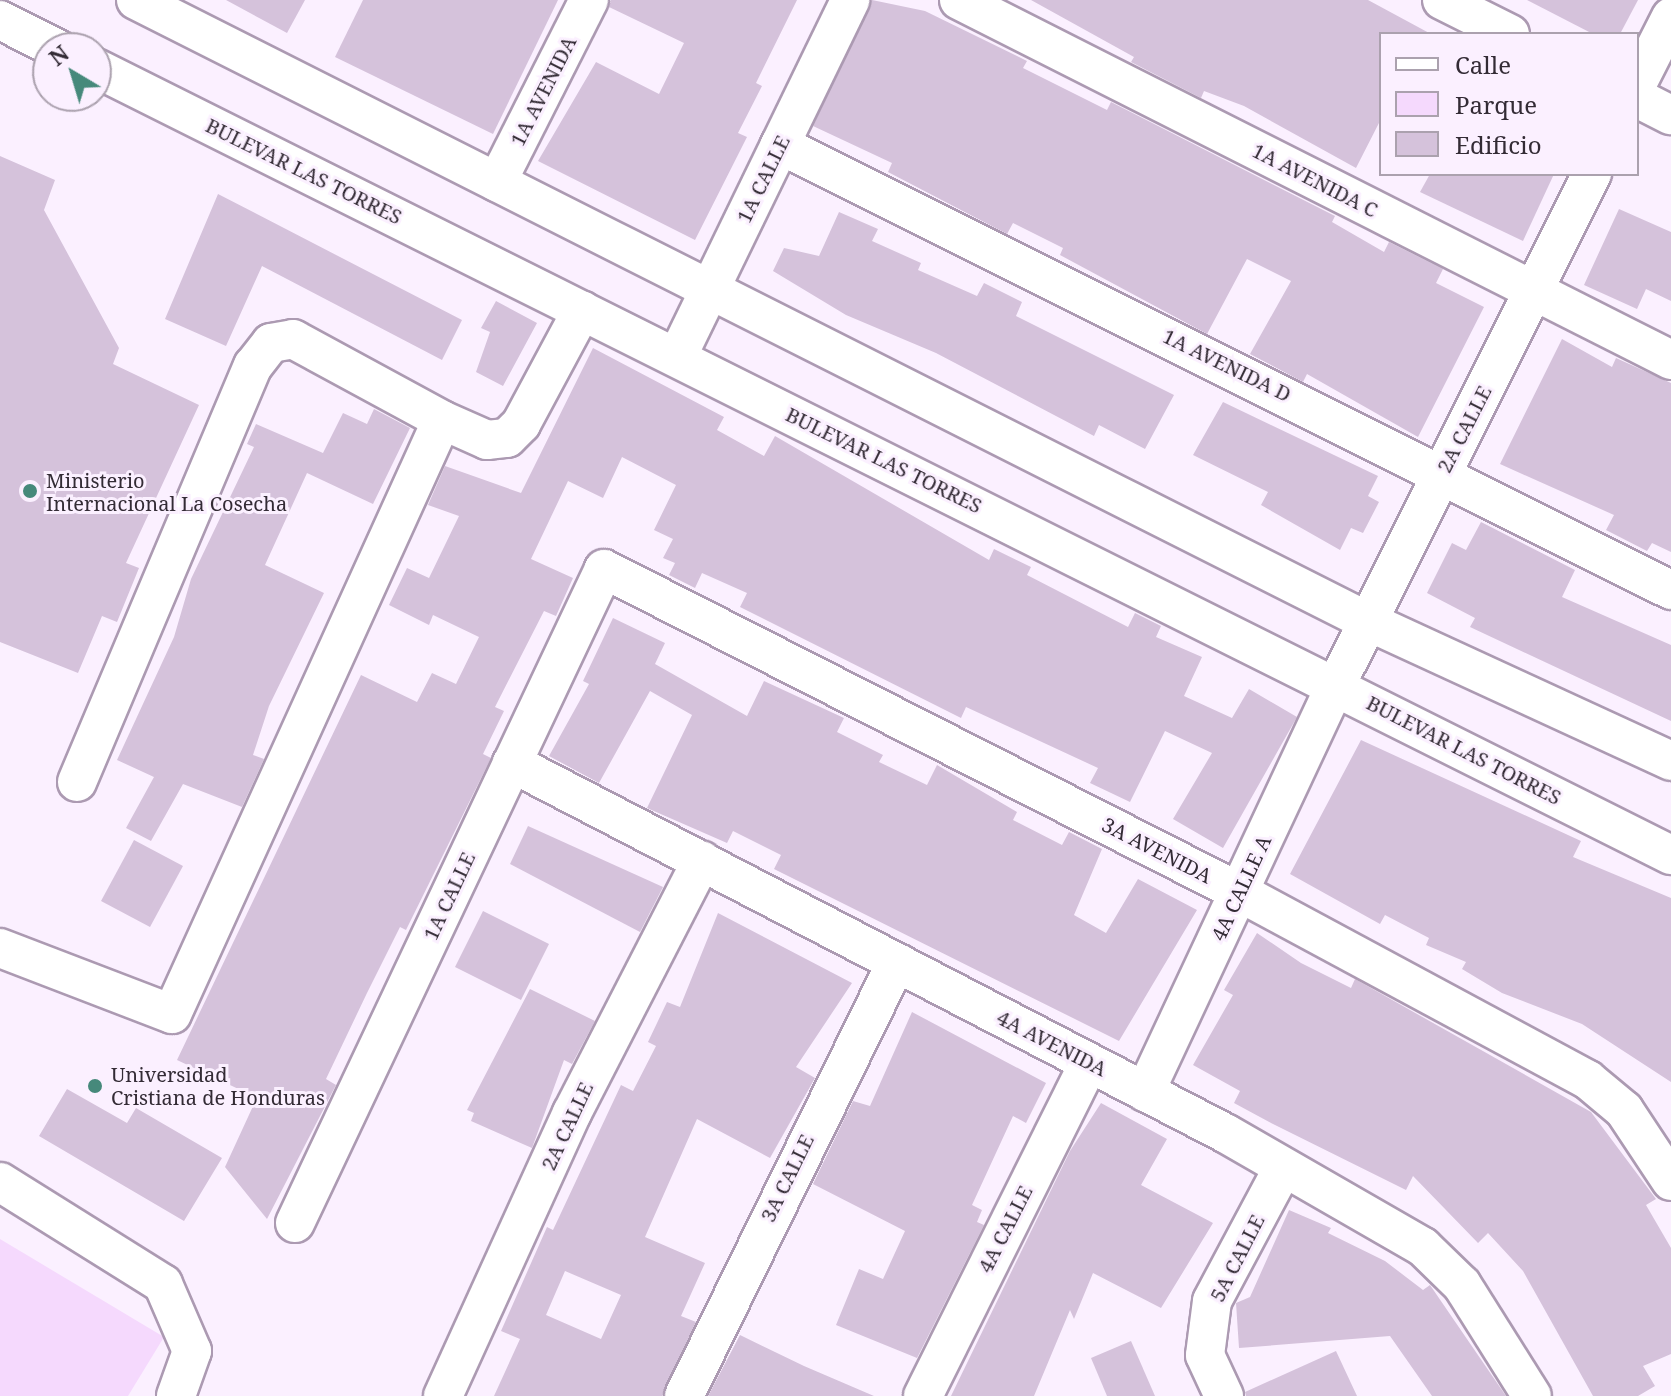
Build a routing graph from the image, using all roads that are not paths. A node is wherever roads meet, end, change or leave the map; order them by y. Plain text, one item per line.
1 (136, 0) edge
2 (589, 0) edge
3 (850, 0) edge
4 (959, 0) edge
5 (1442, 0) edge
6 (1671, 17) edge
7 (0, 20) edge
8 (1506, 32) edge
9 (32, 36) edge
10 (112, 76) edge
11 (1639, 80) edge
12 (1639, 99) edge
13 (1671, 115) edge
14 (780, 145) junction
15 (1591, 176) edge
16 (497, 182) junction
17 (709, 289) junction
18 (1533, 291) junction
19 (582, 310) junction
20 (677, 357) junction
21 (1671, 360) edge
22 (442, 420) junction
23 (1442, 471) junction
24 (604, 569) joint
25 (1671, 590) edge
26 (1367, 621) junction
27 (1336, 685) junction
28 (1671, 761) edge
29 (512, 763) junction
30 (77, 782) dead end
31 (1671, 855) edge
32 (702, 860) junction
33 (1239, 892) junction
34 (0, 948) edge
35 (897, 962) junction
36 (1089, 1063) junction
37 (1145, 1092) junction
38 (1283, 1168) junction
39 (1671, 1181) edge
40 (0, 1182) edge
41 (295, 1223) dead end
42 (176, 1396) edge
43 (443, 1396) edge
44 (684, 1396) edge
45 (923, 1396) edge
46 (1224, 1396) edge
47 (1532, 1396) edge

1 - 16 street
2 - 16 street, 1A AVENIDA
3 - 14 street, 1A CALLE
4 - 18 street, 1A AVENIDA C
5 - 8 street
6 - 11 street
7 - 9 street
10 - 19 street, BULEVAR LAS TORRES
12 - 13 street
14 - 17 street, 1A CALLE
14 - 23 street, 1A AVENIDA D
15 - 18 street, 2A CALLE
16 - 17 street
17 - 20 street, 1A CALLE
17 - 26 street
18 - 21 street, 1A AVENIDA C
18 - 23 street, 2A CALLE
19 - 20 street, BULEVAR LAS TORRES
19 - 22 street
20 - 27 street, BULEVAR LAS TORRES
22 - 30 street
22 - 34 street
23 - 25 street, 1A AVENIDA D
23 - 26 street, 2A CALLE
24 - 29 street, 1A CALLE
24 - 33 street, 3A AVENIDA
26 - 27 street, 2A CALLE
26 - 28 street
27 - 31 street, BULEVAR LAS TORRES
27 - 33 street, 4A CALLE A
29 - 32 street, 4A AVENIDA
29 - 41 street, 1A CALLE
32 - 35 street, 4A AVENIDA
32 - 43 street, 2A CALLE
33 - 37 street, 4A CALLE A
33 - 39 street, 3A AVENIDA
35 - 36 street, 4A AVENIDA
35 - 44 street, 3A CALLE
36 - 37 street, 4A AVENIDA
36 - 45 street, 4A CALLE
37 - 38 street, 4A AVENIDA
38 - 46 street, 5A CALLE
38 - 47 street, 4A AVENIDA
40 - 42 street

